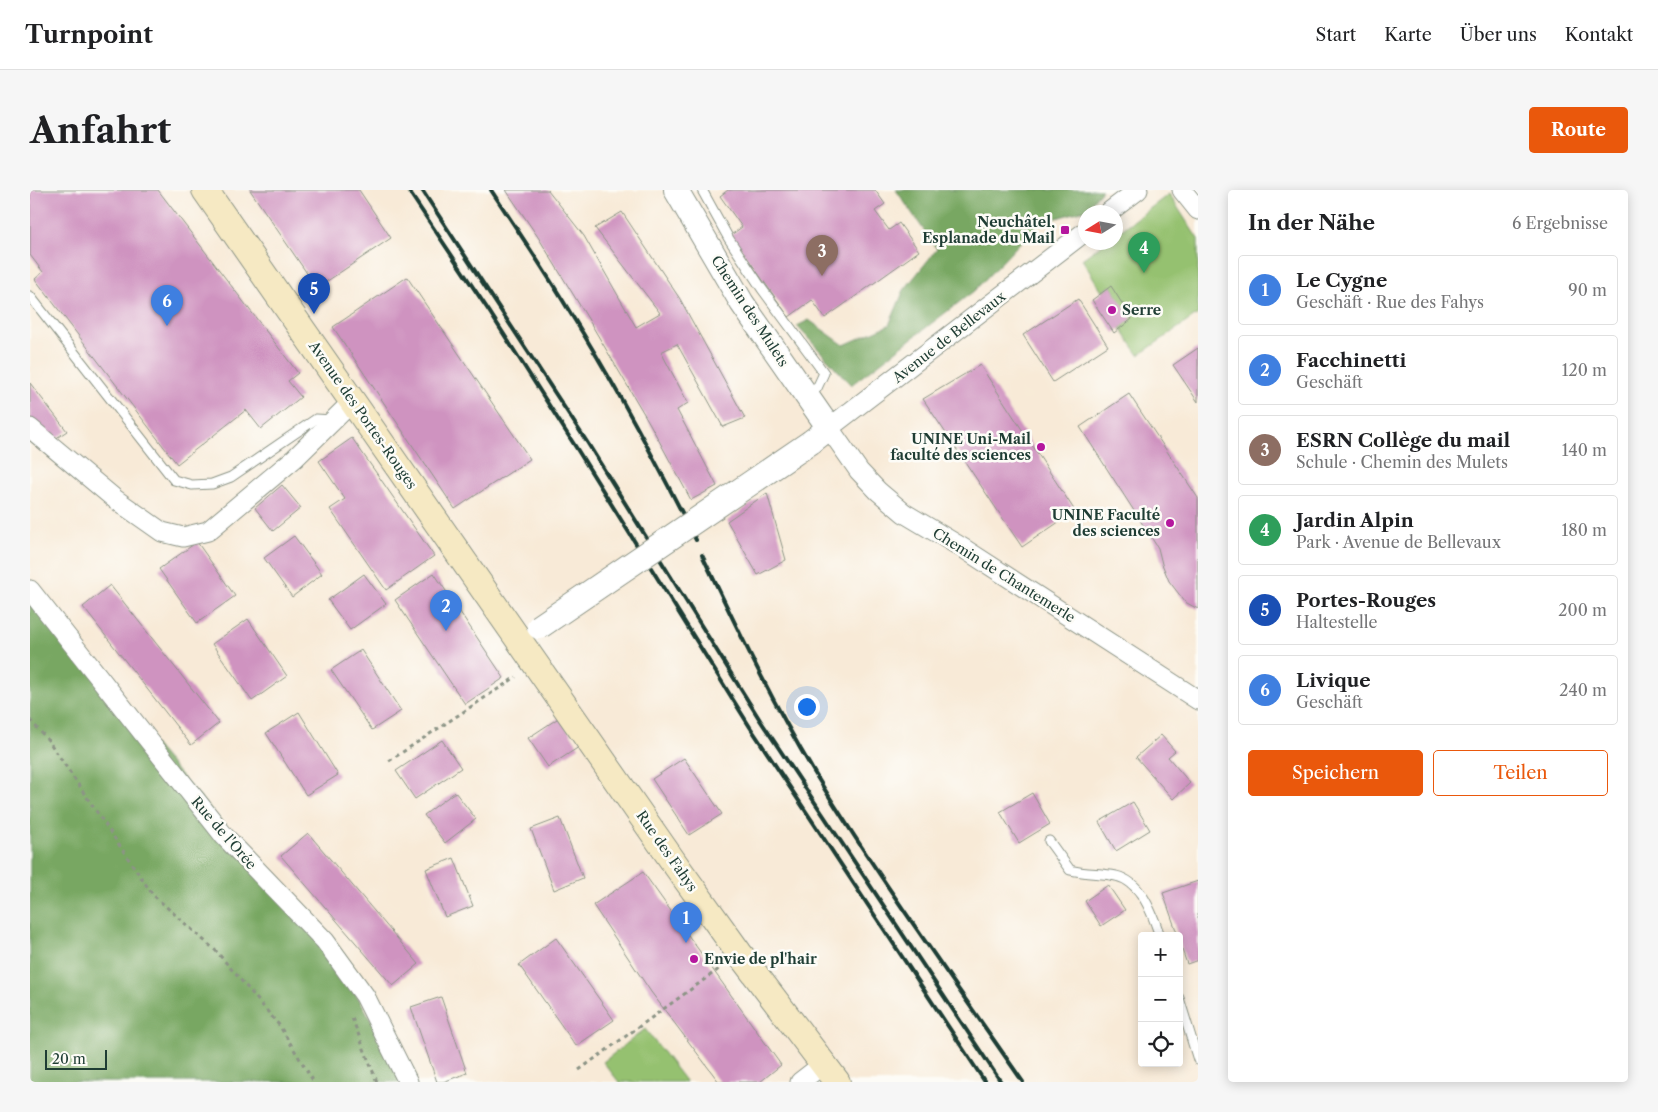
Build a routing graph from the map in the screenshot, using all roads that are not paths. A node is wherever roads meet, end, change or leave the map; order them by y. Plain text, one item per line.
1 (205, 190) edge
2 (676, 190) edge
3 (702, 190) edge
4 (1138, 190) edge
5 (1182, 190) edge
6 (1118, 205) edge
7 (1198, 210) edge
8 (1078, 237) edge
9 (30, 296) edge
10 (808, 399) junction
11 (352, 401) junction
12 (332, 420) junction
13 (30, 428) edge
14 (820, 435) junction
15 (30, 590) edge
16 (529, 634) junction
17 (1198, 700) edge
18 (1049, 841) dead end
19 (1159, 932) edge
20 (1183, 1011) edge
21 (1198, 1060) edge
22 (830, 1073) edge
23 (408, 1082) edge
24 (800, 1082) edge

1 - 11 main road, Avenue des Portes-Rouges
2 - 10 street, Chemin des Mulets
3 - 10 lane
4 - 6 street
5 - 7 street
8 - 14 street, Avenue de Bellevaux
9 - 12 lane
10 - 14 street, Chemin des Mulets
11 - 12 street
11 - 16 main road, Avenue des Portes-Rouges
12 - 13 street
14 - 16 street, bridge
14 - 17 street, Chemin de Chantemerle
15 - 23 street, Rue de l'Orée
16 - 22 main road, Rue des Fahys
18 - 19 lane
20 - 21 lane
22 - 24 street

